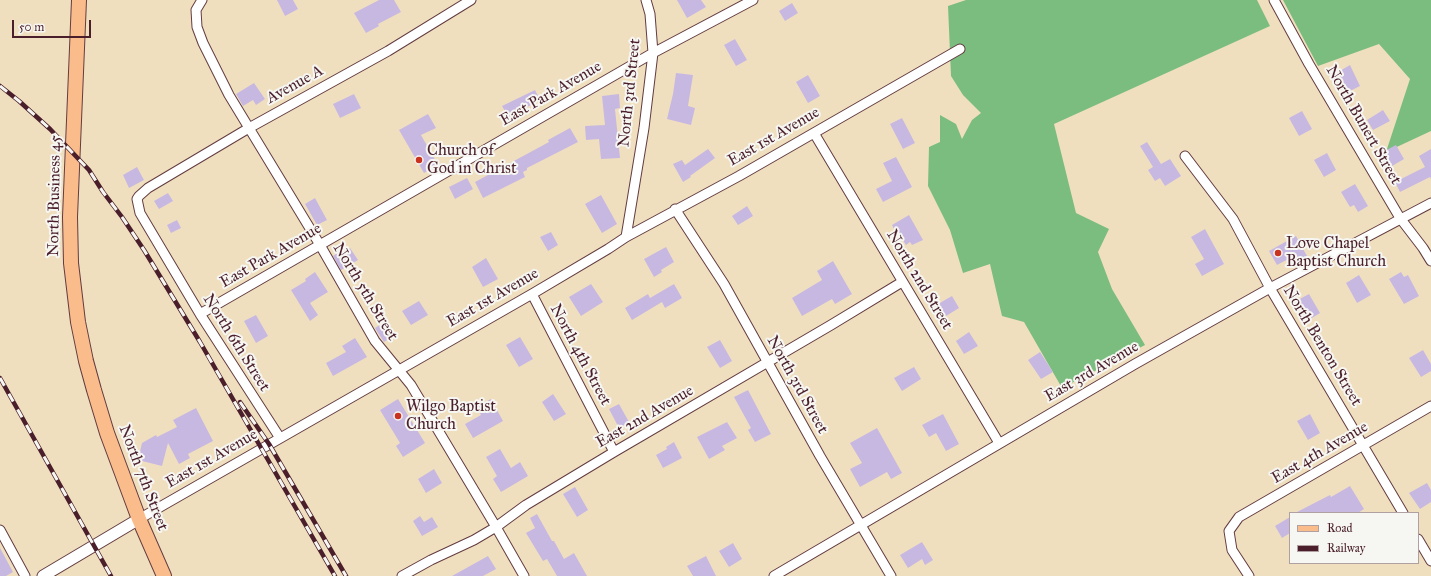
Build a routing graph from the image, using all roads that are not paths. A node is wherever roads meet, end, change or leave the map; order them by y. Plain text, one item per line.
1 (79, 0) edge
2 (202, 0) edge
3 (471, 0) edge
4 (646, 0) edge
5 (753, 0) edge
6 (1274, 0) edge
7 (960, 49) dead end
8 (653, 53) junction
9 (249, 128) junction
10 (814, 133) junction
11 (1185, 156) dead end
12 (137, 199) joint
13 (1431, 203) edge
14 (675, 209) junction
15 (1400, 218) junction
16 (626, 237) junction
17 (320, 245) junction
18 (1431, 261) edge
19 (902, 282) junction
20 (1270, 288) junction
21 (532, 294) junction
22 (200, 314) junction
23 (768, 362) junction
24 (398, 370) junction
25 (94, 390) joint
26 (1431, 406) edge
27 (280, 438) junction
28 (998, 443) junction
29 (1363, 445) junction
30 (614, 452) junction
31 (1402, 512) edge
32 (139, 519) junction
33 (861, 525) junction
34 (496, 527) junction
35 (0, 530) edge
36 (1419, 541) edge
37 (1431, 561) edge
38 (25, 576) edge
39 (43, 576) edge
40 (164, 576) edge
41 (402, 576) edge
42 (524, 576) edge
43 (774, 576) edge
44 (891, 576) edge
45 (1249, 576) edge

1 - 25 main road, North Business 45
2 - 9 street, North 5th Street
3 - 9 street, Avenue A
4 - 8 street, North 3rd Street
5 - 8 street, East Park Avenue
6 - 15 street, North Bunert Street
7 - 10 street, East 1st Avenue
8 - 16 street, North 3rd Street
8 - 17 street, East Park Avenue
9 - 12 street, Avenue A
9 - 17 street, North 5th Street
10 - 14 street, East 1st Avenue
10 - 19 street, North 2nd Street
11 - 20 street, North Benton Street
12 - 22 street, North 6th Street
13 - 15 street, East 3rd Avenue
14 - 16 street, East 1st Avenue
14 - 23 street, North 3rd Street
15 - 18 street, North Bunert Street
15 - 20 street, East 3rd Avenue
16 - 21 street, East 1st Avenue
17 - 22 street, East Park Avenue
17 - 24 street, North 5th Street
19 - 23 street, East 2nd Avenue
19 - 28 street, North 2nd Street
20 - 28 street, East 3rd Avenue
20 - 29 street, North Benton Street
21 - 24 street, East 1st Avenue
21 - 30 street, North 4th Street
22 - 27 street, North 6th Street
23 - 30 street, East 2nd Avenue
23 - 33 street, North 3rd Street
24 - 27 street, East 1st Avenue
24 - 34 street, North 5th Street
25 - 32 main road, North 7th Street
26 - 29 street, East 4th Avenue
27 - 32 street, East 1st Avenue
28 - 33 street, East 3rd Avenue
29 - 31 street, North Benton Street
29 - 45 street, East 4th Avenue
30 - 34 street, East 2nd Avenue
32 - 39 street, East 1st Avenue
32 - 40 main road, North 7th Street
33 - 43 street, East 3rd Avenue
33 - 44 street, North 3rd Street
34 - 41 street, East 2nd Avenue
34 - 42 street, North 5th Street
35 - 38 street
36 - 37 street

